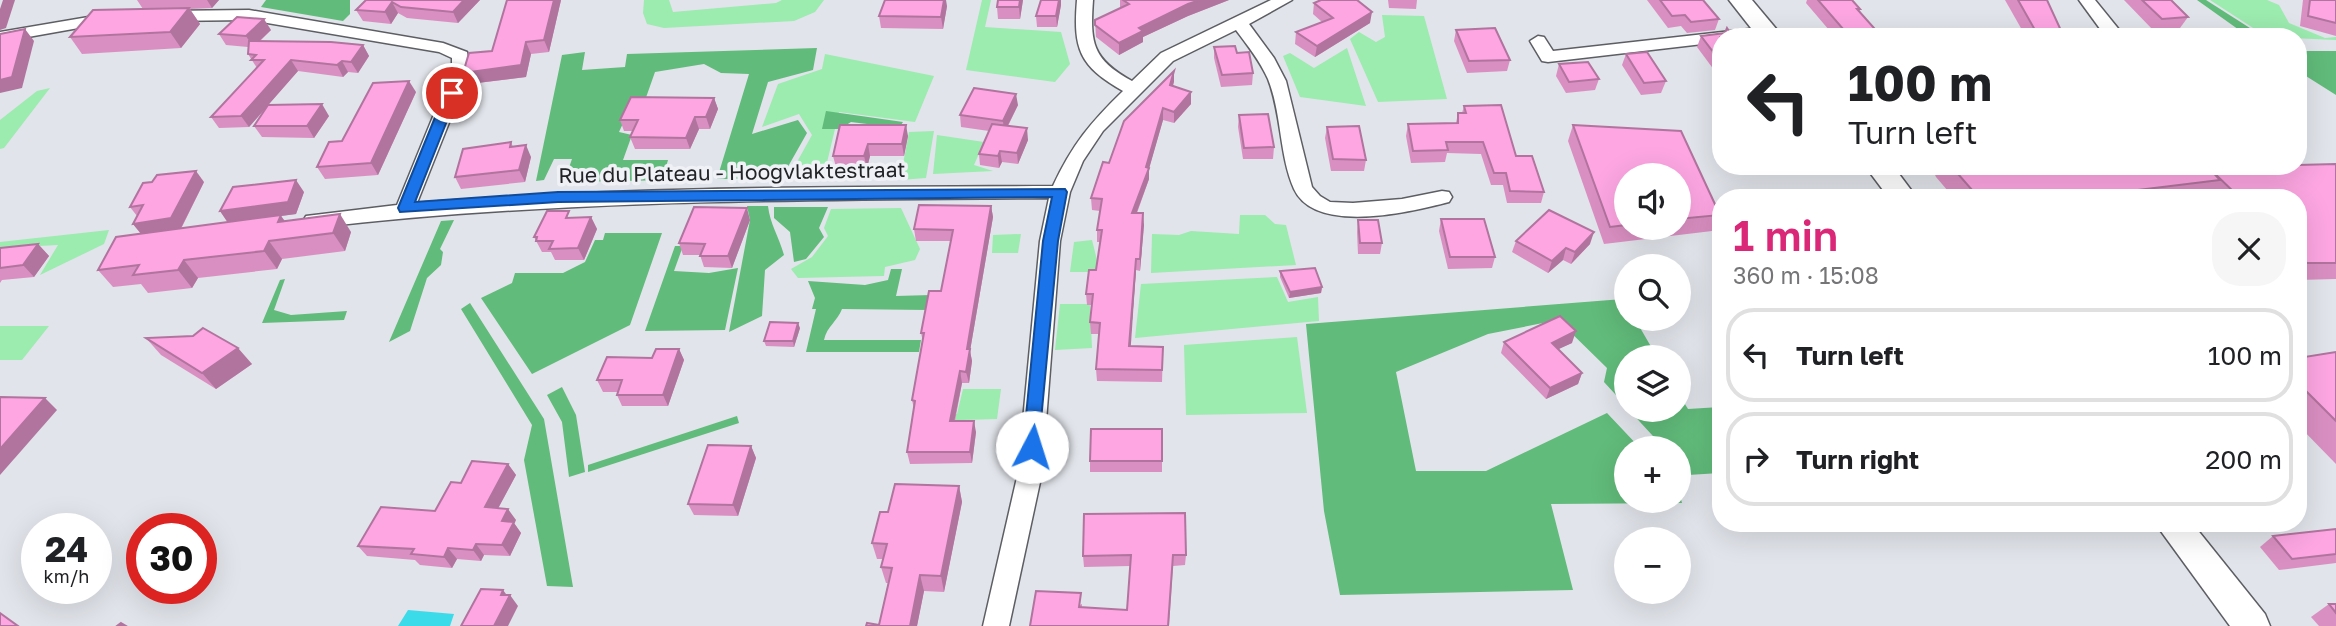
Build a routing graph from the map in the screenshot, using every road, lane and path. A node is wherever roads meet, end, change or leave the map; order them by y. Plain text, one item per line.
1 (261, 0) edge
2 (1085, 0) edge
3 (1284, 0) edge
4 (1740, 0) edge
5 (2087, 0) edge
6 (250, 15) junction
7 (1239, 22) junction
8 (1764, 28) edge
9 (2107, 28) edge
10 (0, 37) edge
11 (1712, 38) edge
12 (1538, 41) dead end
13 (1135, 90) junction
14 (1885, 175) edge
15 (1897, 189) edge
16 (1060, 192) junction
17 (1441, 197) dead end
18 (405, 208) junction
19 (299, 223) edge
20 (2179, 532) edge
21 (996, 626) edge
22 (2252, 626) edge

1 - 6 street
2 - 13 street
3 - 7 street
4 - 8 main road
5 - 9 street
6 - 10 street
6 - 18 street
7 - 13 street
7 - 17 street
11 - 12 street
13 - 16 street
14 - 15 main road
16 - 18 street, Rue du Plateau - Hoogvlaktestraat
16 - 21 street
18 - 19 street, Rue du Plateau - Hoogvlaktestraat
20 - 22 main road

